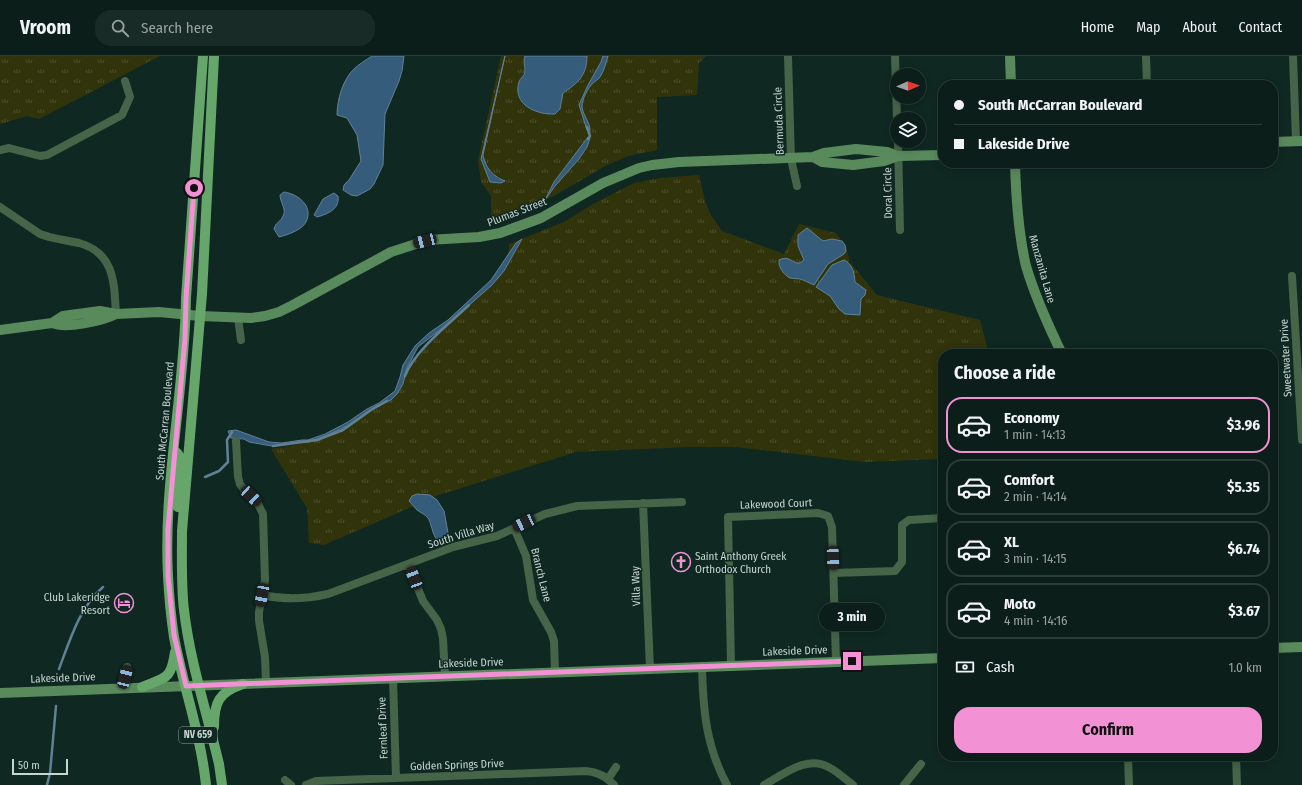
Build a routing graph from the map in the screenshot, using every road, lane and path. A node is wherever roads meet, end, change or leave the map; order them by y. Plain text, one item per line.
1 (203, 56) edge
2 (214, 56) edge
3 (788, 56) edge
4 (895, 56) edge
5 (1010, 56) edge
6 (1146, 56) edge
7 (1293, 56) edge
8 (1011, 80) edge
9 (1147, 80) edge
10 (125, 81) dead end
11 (897, 112) edge
12 (1299, 141) edge
13 (1278, 142) edge
14 (898, 148) edge
15 (0, 150) edge
16 (938, 155) edge
17 (898, 156) junction
18 (813, 157) junction
19 (791, 159) junction
20 (1014, 168) edge
21 (797, 186) dead end
22 (0, 206) edge
23 (900, 230) dead end
24 (1292, 276) dead end
25 (116, 314) junction
26 (186, 315) junction
27 (200, 316) junction
28 (238, 318) junction
29 (0, 330) edge
30 (241, 340) dead end
31 (1060, 349) edge
32 (1302, 440) edge
33 (236, 441) dead end
34 (174, 450) junction
35 (682, 502) dead end
36 (643, 503) junction
37 (938, 518) edge
38 (514, 528) junction
39 (182, 531) junction
40 (408, 564) junction
41 (834, 573) junction
42 (262, 595) junction
43 (176, 646) junction
44 (1302, 647) edge
45 (1278, 648) edge
46 (938, 658) edge
47 (836, 662) junction
48 (702, 666) junction
49 (731, 666) junction
50 (127, 667) dead end
51 (650, 668) junction
52 (555, 672) junction
53 (445, 676) junction
54 (393, 678) junction
55 (266, 683) junction
56 (243, 684) junction
57 (186, 686) junction
58 (200, 686) junction
59 (142, 687) junction
60 (122, 688) junction
61 (0, 693) edge
62 (214, 741) junction
63 (1128, 761) edge
64 (1236, 761) edge
65 (921, 764) dead end
66 (616, 767) dead end
67 (396, 778) junction
68 (608, 778) junction
69 (206, 785) edge
70 (222, 785) edge
71 (306, 785) edge
72 (614, 785) edge
73 (727, 785) edge
74 (764, 785) edge
75 (853, 785) edge
76 (904, 785) edge
77 (1129, 785) edge
78 (1237, 785) edge

1 - 26 main road, South McCarran Boulevard / NV 659
2 - 27 main road, NV 659
3 - 19 street, Bermuda Circle
4 - 11 street
5 - 8 street
6 - 9 street
7 - 12 street
10 - 15 street
12 - 13 street
14 - 17 street, Doral Circle
16 - 17 street, Plumas Street
17 - 18 street, Plumas Street
17 - 18 street, Plumas Street
17 - 23 street, Doral Circle
18 - 19 street, Plumas Street
19 - 21 street, Bermuda Circle
19 - 28 street, Plumas Street
20 - 31 street, Manzanita Lane
22 - 25 street
24 - 32 street, Sweetwater Drive
25 - 26 street, Plumas Street
25 - 29 street, Plumas Street
26 - 27 street, Plumas Street
26 - 34 main road, South McCarran Boulevard / NV 659
27 - 28 street, Plumas Street
27 - 39 main road, NV 659
28 - 30 street
33 - 42 street
34 - 39 main road
34 - 43 main road, South McCarran Boulevard / NV 659
35 - 36 street, South Villa Way
36 - 38 street, South Villa Way
36 - 51 street, Villa Way
37 - 41 street
38 - 40 street, South Villa Way
38 - 52 street, Branch Lane
39 - 58 main road, NV 659
40 - 42 street, South Villa Way
40 - 53 street
41 - 47 street, Lakewood Court
41 - 49 street, Lakewood Court
42 - 55 street
43 - 57 main road, South McCarran Boulevard / NV 659
43 - 59 main road
44 - 45 street
46 - 47 street, Lakeside Drive
47 - 49 street, Lakeside Drive
48 - 49 street, Lakeside Drive
48 - 51 street, Lakeside Drive
48 - 73 street
50 - 60 street
51 - 52 street, Lakeside Drive
52 - 53 street, Lakeside Drive
53 - 54 street, Lakeside Drive
54 - 55 street, Lakeside Drive
54 - 67 street, Fernleaf Drive
55 - 56 street, Lakeside Drive
56 - 58 street, Lakeside Drive
56 - 62 main road
57 - 58 street, Lakeside Drive
57 - 59 street, Lakeside Drive
57 - 69 main road, South McCarran Boulevard / NV 659
58 - 62 main road, NV 659
59 - 60 street, Lakeside Drive
60 - 61 street, Lakeside Drive
62 - 70 main road, NV 659
63 - 77 street
64 - 78 street
65 - 76 street
66 - 68 street
67 - 68 street, Golden Springs Drive
67 - 71 street, Golden Springs Drive
68 - 72 street
74 - 75 street

